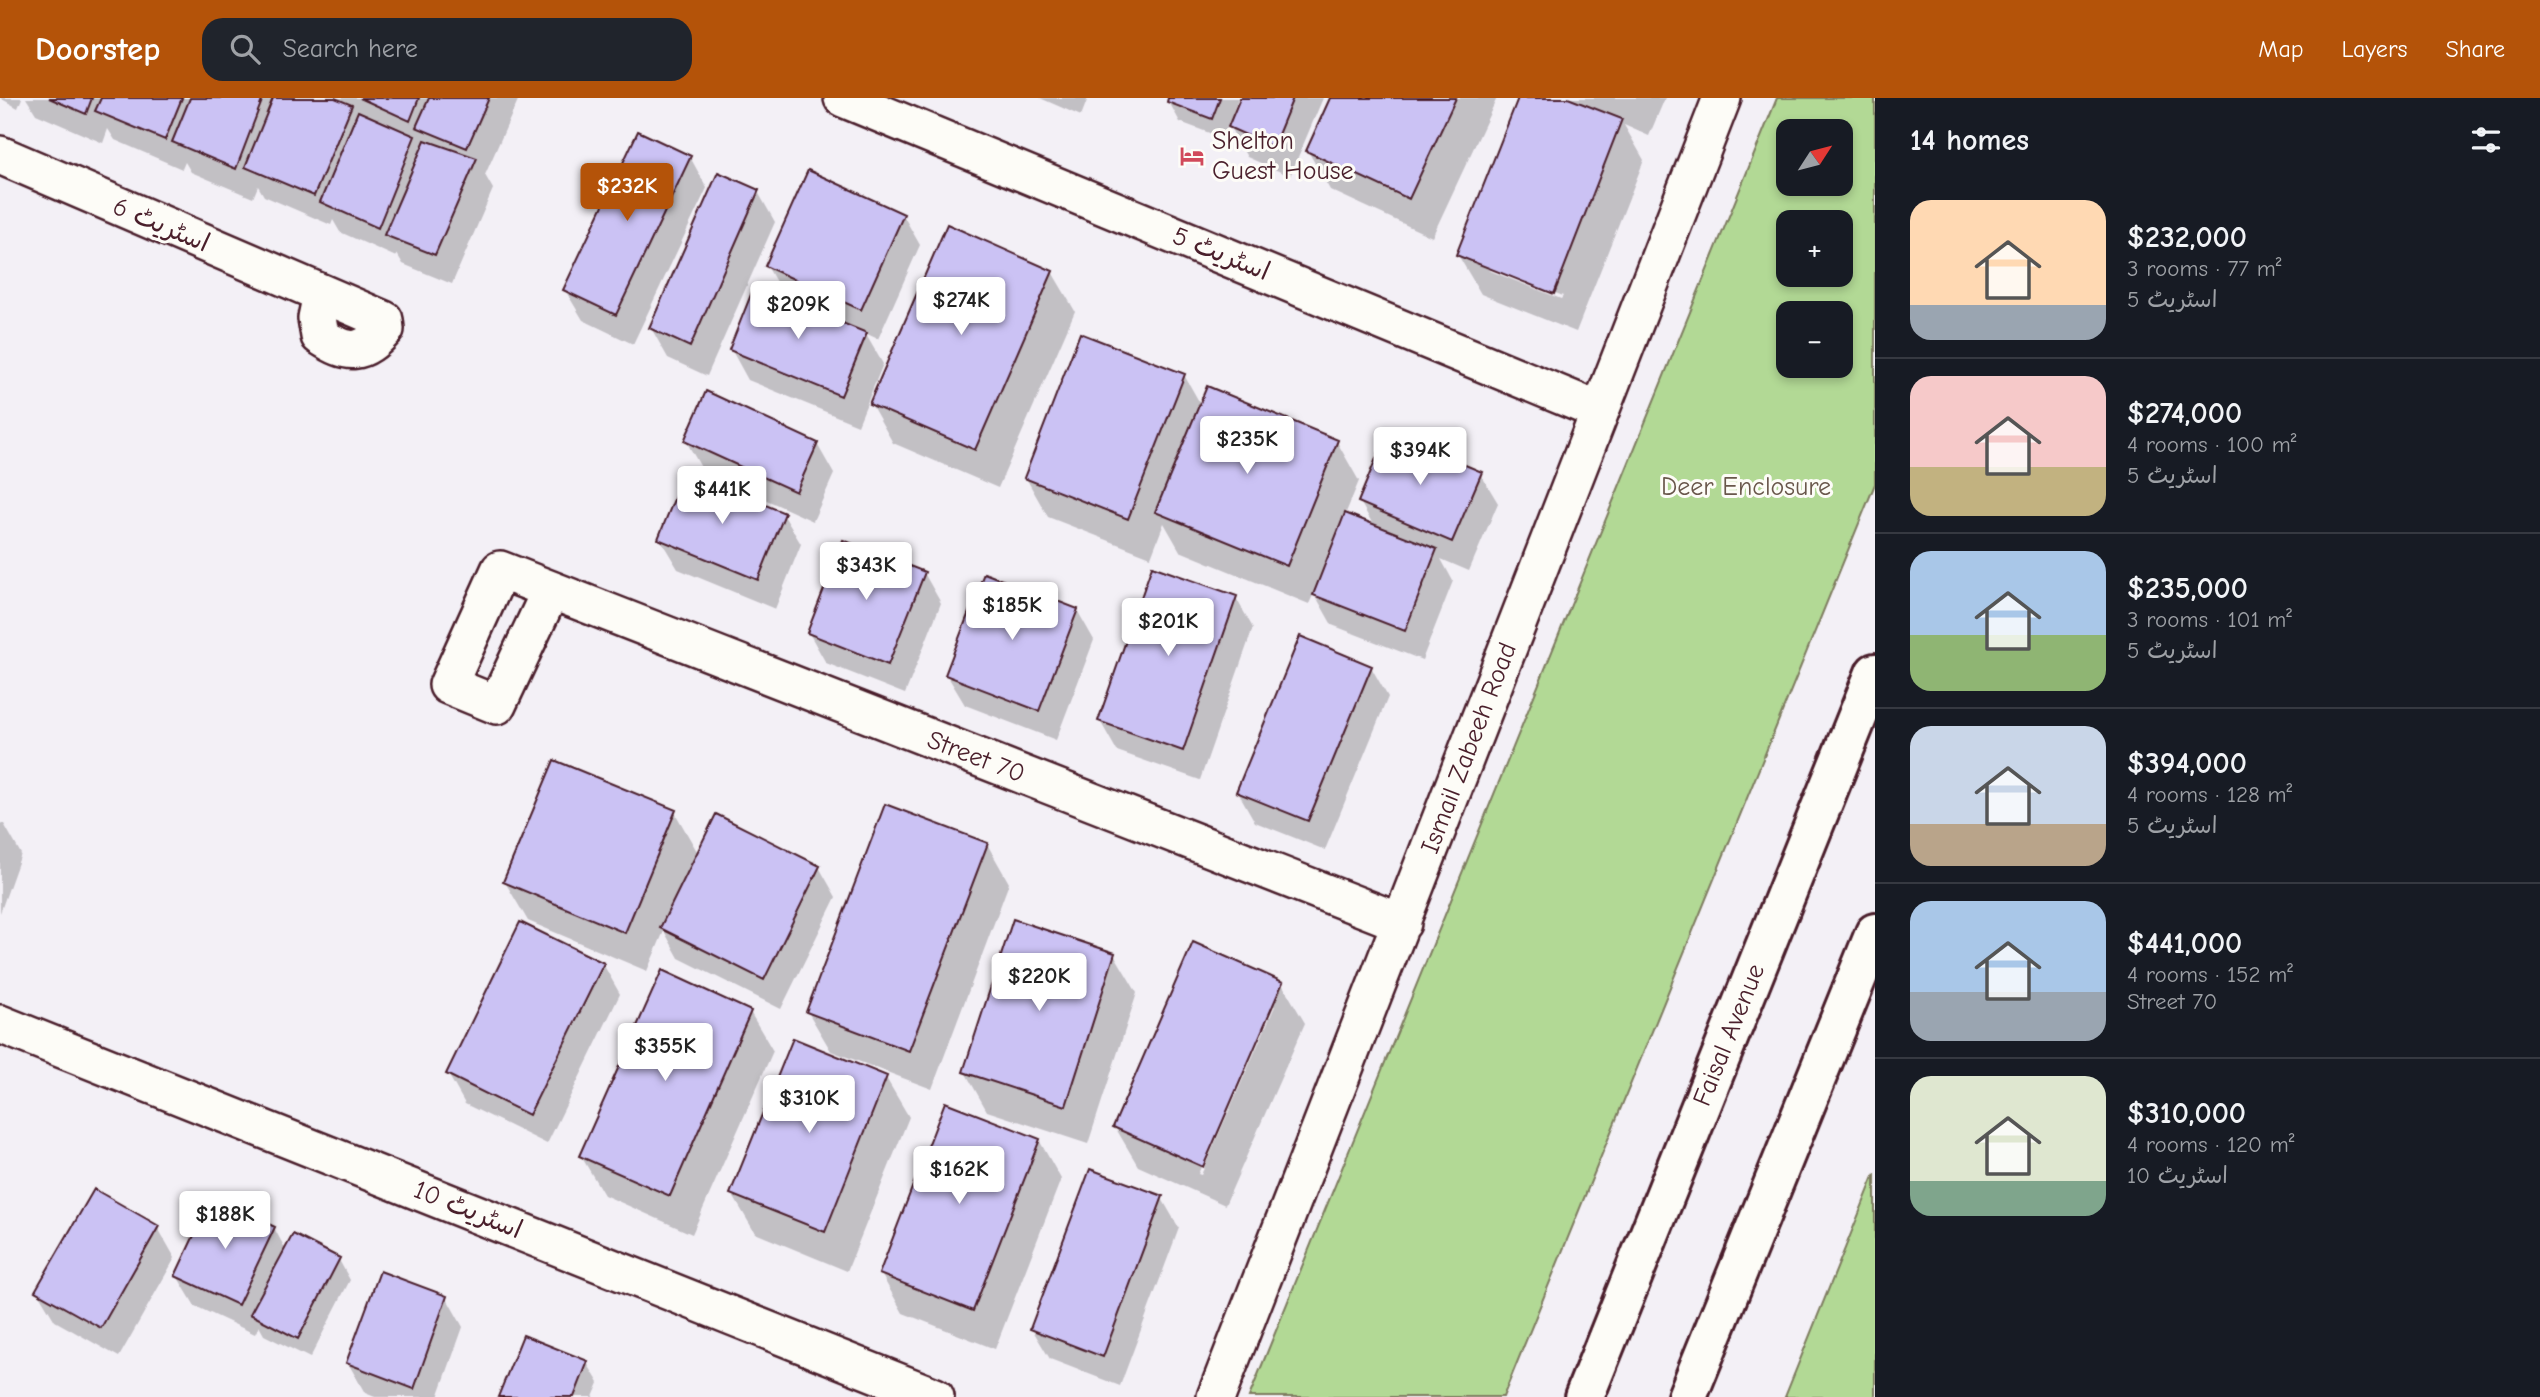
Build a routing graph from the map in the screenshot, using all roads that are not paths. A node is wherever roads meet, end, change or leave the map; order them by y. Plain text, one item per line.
1 (843, 98) edge
2 (1722, 98) edge
3 (0, 156) edge
4 (322, 294) dead end
5 (1599, 411) junction
6 (551, 590) dead end
7 (1875, 673) edge
8 (1402, 923) junction
9 (1875, 933) edge
10 (0, 1024) edge
11 (935, 1397) edge
12 (1216, 1397) edge
13 (1584, 1397) edge
14 (1687, 1397) edge

1 - 5 street, اسٹریٹ 5
2 - 5 street, Ismail Zabeeh Road
3 - 4 street, اسٹریٹ 6
5 - 8 street, Ismail Zabeeh Road
6 - 8 street, Street 70
7 - 13 main road, Faisal Avenue
8 - 12 street, Ismail Zabeeh Road
9 - 14 main road
10 - 11 street, اسٹریٹ 10

